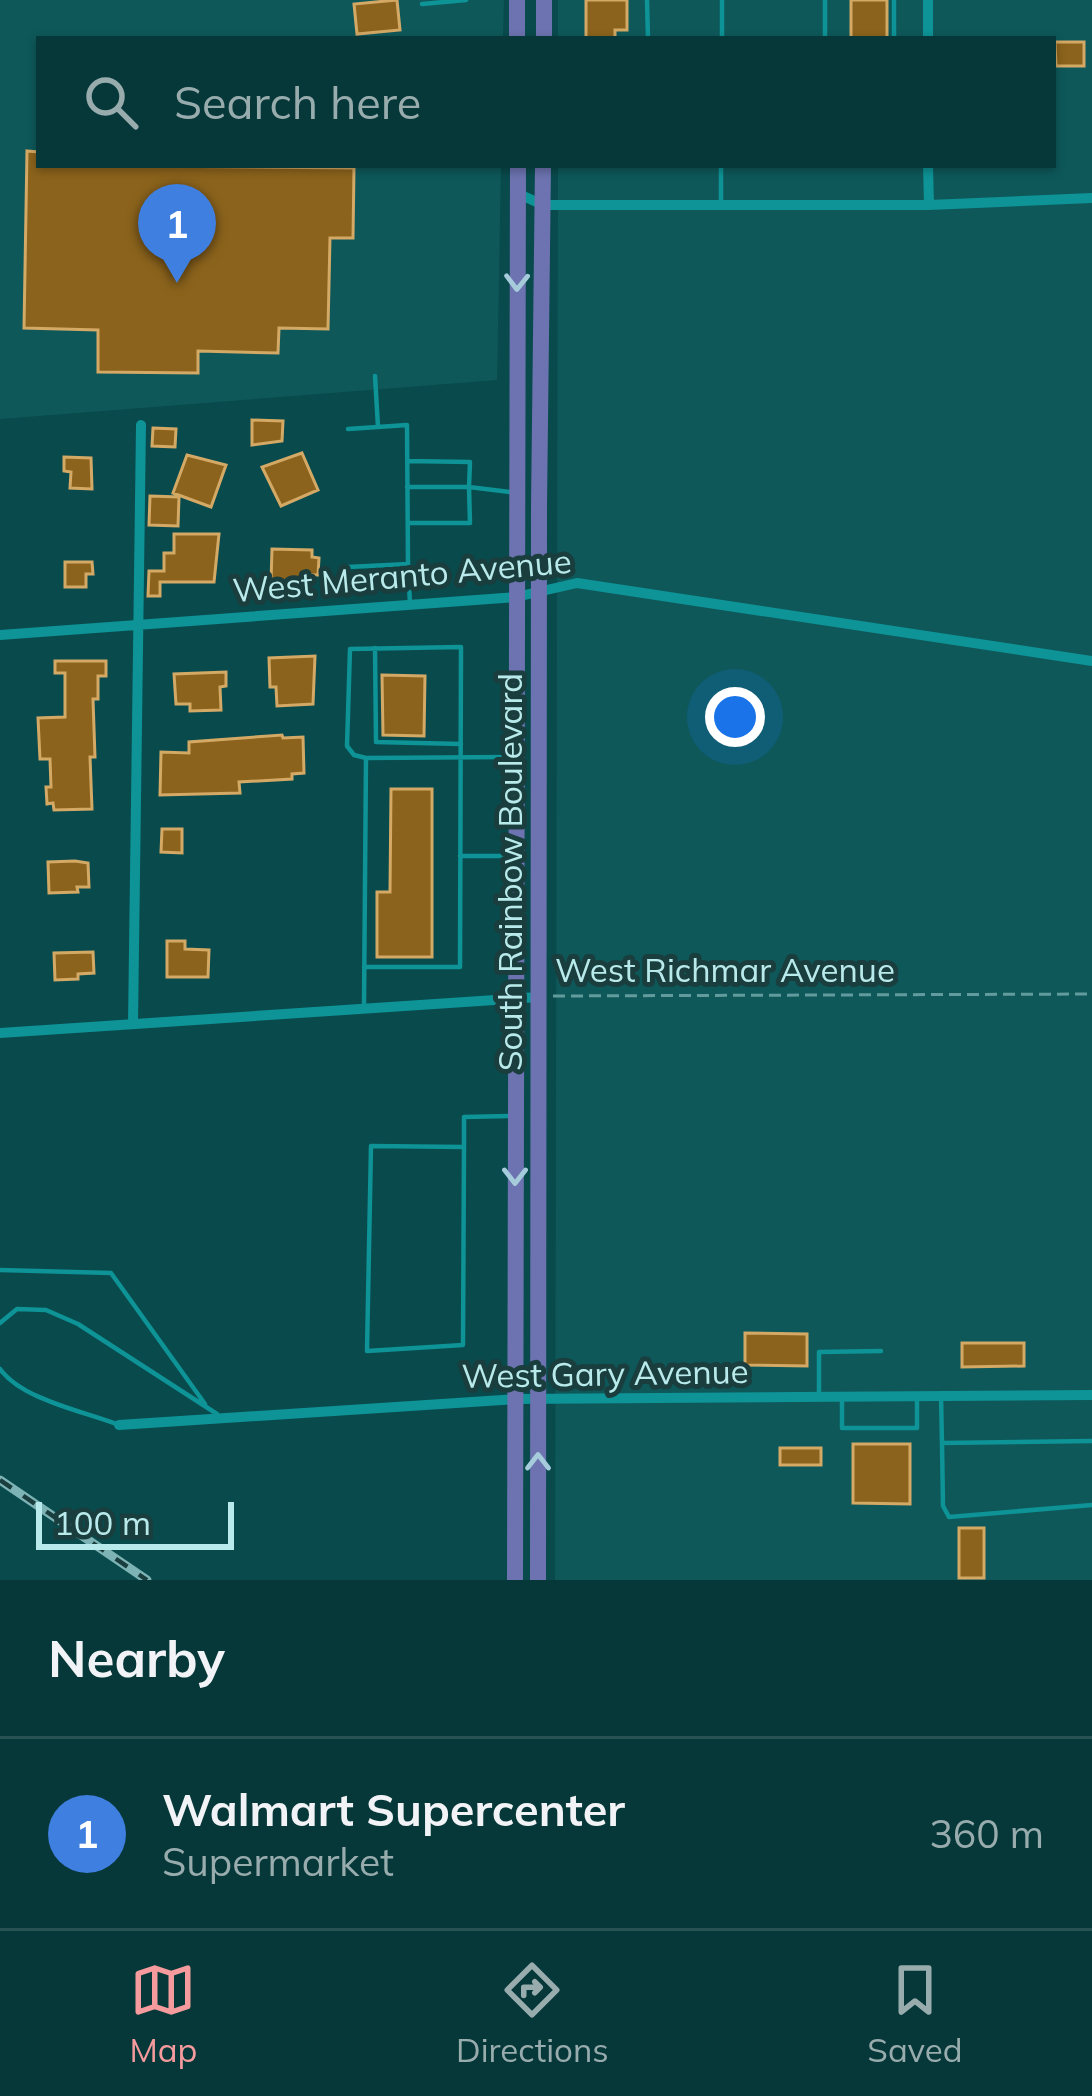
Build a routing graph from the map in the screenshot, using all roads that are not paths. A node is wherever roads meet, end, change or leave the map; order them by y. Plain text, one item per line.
1 (466, 0) edge
2 (518, 0) edge
3 (544, 0) edge
4 (647, 0) edge
5 (722, 0) edge
6 (825, 0) edge
7 (894, 0) edge
8 (928, 0) edge
9 (422, 4) dead end
10 (518, 36) edge
11 (544, 36) edge
12 (648, 36) edge
13 (722, 36) edge
14 (825, 36) edge
15 (894, 36) edge
16 (928, 36) edge
17 (518, 168) edge
18 (543, 168) edge
19 (721, 168) edge
20 (928, 168) edge
21 (518, 194) junction
22 (1092, 198) edge
23 (543, 205) junction
24 (721, 205) junction
25 (929, 205) junction
26 (375, 376) dead end
27 (141, 425) dead end
28 (378, 427) junction
29 (348, 429) dead end
30 (407, 461) junction
31 (407, 487) junction
32 (470, 487) junction
33 (516, 492) junction
34 (408, 523) junction
35 (408, 564) junction
36 (348, 567) dead end
37 (539, 594) junction
38 (516, 597) junction
39 (410, 604) junction
40 (139, 625) junction
41 (0, 635) edge
42 (375, 648) junction
43 (1092, 661) edge
44 (461, 744) junction
45 (516, 757) junction
46 (366, 758) junction
47 (460, 758) junction
48 (460, 856) junction
49 (515, 856) junction
50 (364, 967) junction
51 (539, 997) junction
52 (515, 998) junction
53 (364, 1008) junction
54 (133, 1024) junction
55 (0, 1033) edge
56 (515, 1116) junction
57 (464, 1147) junction
58 (0, 1270) edge
59 (0, 1323) edge
60 (881, 1351) dead end
61 (0, 1369) edge
62 (1092, 1395) edge
63 (819, 1396) junction
64 (842, 1396) junction
65 (917, 1396) junction
66 (941, 1396) junction
67 (515, 1399) junction
68 (538, 1401) junction
69 (205, 1404) junction
70 (222, 1418) junction
71 (119, 1425) joint
72 (1092, 1441) edge
73 (942, 1443) junction
74 (1092, 1505) edge
75 (515, 1580) edge
76 (538, 1580) edge

1 - 9 lane
2 - 10 main road
3 - 11 main road
4 - 12 lane
5 - 13 lane
6 - 14 lane
7 - 15 lane
8 - 16 street
17 - 21 main road, South Rainbow Boulevard
18 - 23 main road, South Rainbow Boulevard
19 - 24 lane
20 - 25 street
21 - 23 street
21 -> 33 main road, South Rainbow Boulevard
22 - 25 street
23 - 24 street
23 - 37 main road, South Rainbow Boulevard
24 - 25 street
26 - 28 lane
27 - 40 street
28 - 29 lane
28 - 30 lane
30 - 31 lane
30 - 32 lane
31 - 32 lane
31 - 34 lane
32 - 33 lane
32 - 34 lane
33 - 38 main road, South Rainbow Boulevard
34 - 35 lane
35 - 36 lane
35 - 39 lane
37 - 38 street, West Meranto Avenue
37 - 43 street, West Meranto Avenue
37 - 51 main road, South Rainbow Boulevard
38 - 39 street, West Meranto Avenue
38 - 45 main road, South Rainbow Boulevard
39 - 40 street, West Meranto Avenue
40 - 41 street, West Meranto Avenue
40 - 54 street
42 - 44 lane
42 - 44 lane
42 - 46 lane
44 - 47 lane
45 - 47 lane
45 - 49 main road, South Rainbow Boulevard
46 - 47 lane
46 - 50 lane
47 - 48 lane
48 - 49 lane
48 - 50 lane
49 - 52 main road, South Rainbow Boulevard
50 - 53 lane
51 - 52 street, West Richmar Avenue
51 - 68 main road, South Rainbow Boulevard
52 - 53 street, West Richmar Avenue
52 - 56 main road, South Rainbow Boulevard
53 - 54 street, West Richmar Avenue
54 - 55 street, West Richmar Avenue
56 - 57 lane
56 -> 67 main road, South Rainbow Boulevard
57 - 57 lane
58 - 69 lane
59 - 69 lane
60 - 63 lane
61 - 71 lane
62 - 66 street, West Gary Avenue
63 - 64 street, West Gary Avenue
63 - 68 street, West Gary Avenue
64 - 65 street, West Gary Avenue
64 - 65 lane
65 - 66 street, West Gary Avenue
66 - 73 lane
67 - 68 street, West Gary Avenue
67 - 70 street, West Gary Avenue
67 - 75 main road, South Rainbow Boulevard
76 -> 68 main road, South Rainbow Boulevard
69 - 70 lane
70 - 71 street, West Gary Avenue
72 - 73 lane
73 - 74 lane

